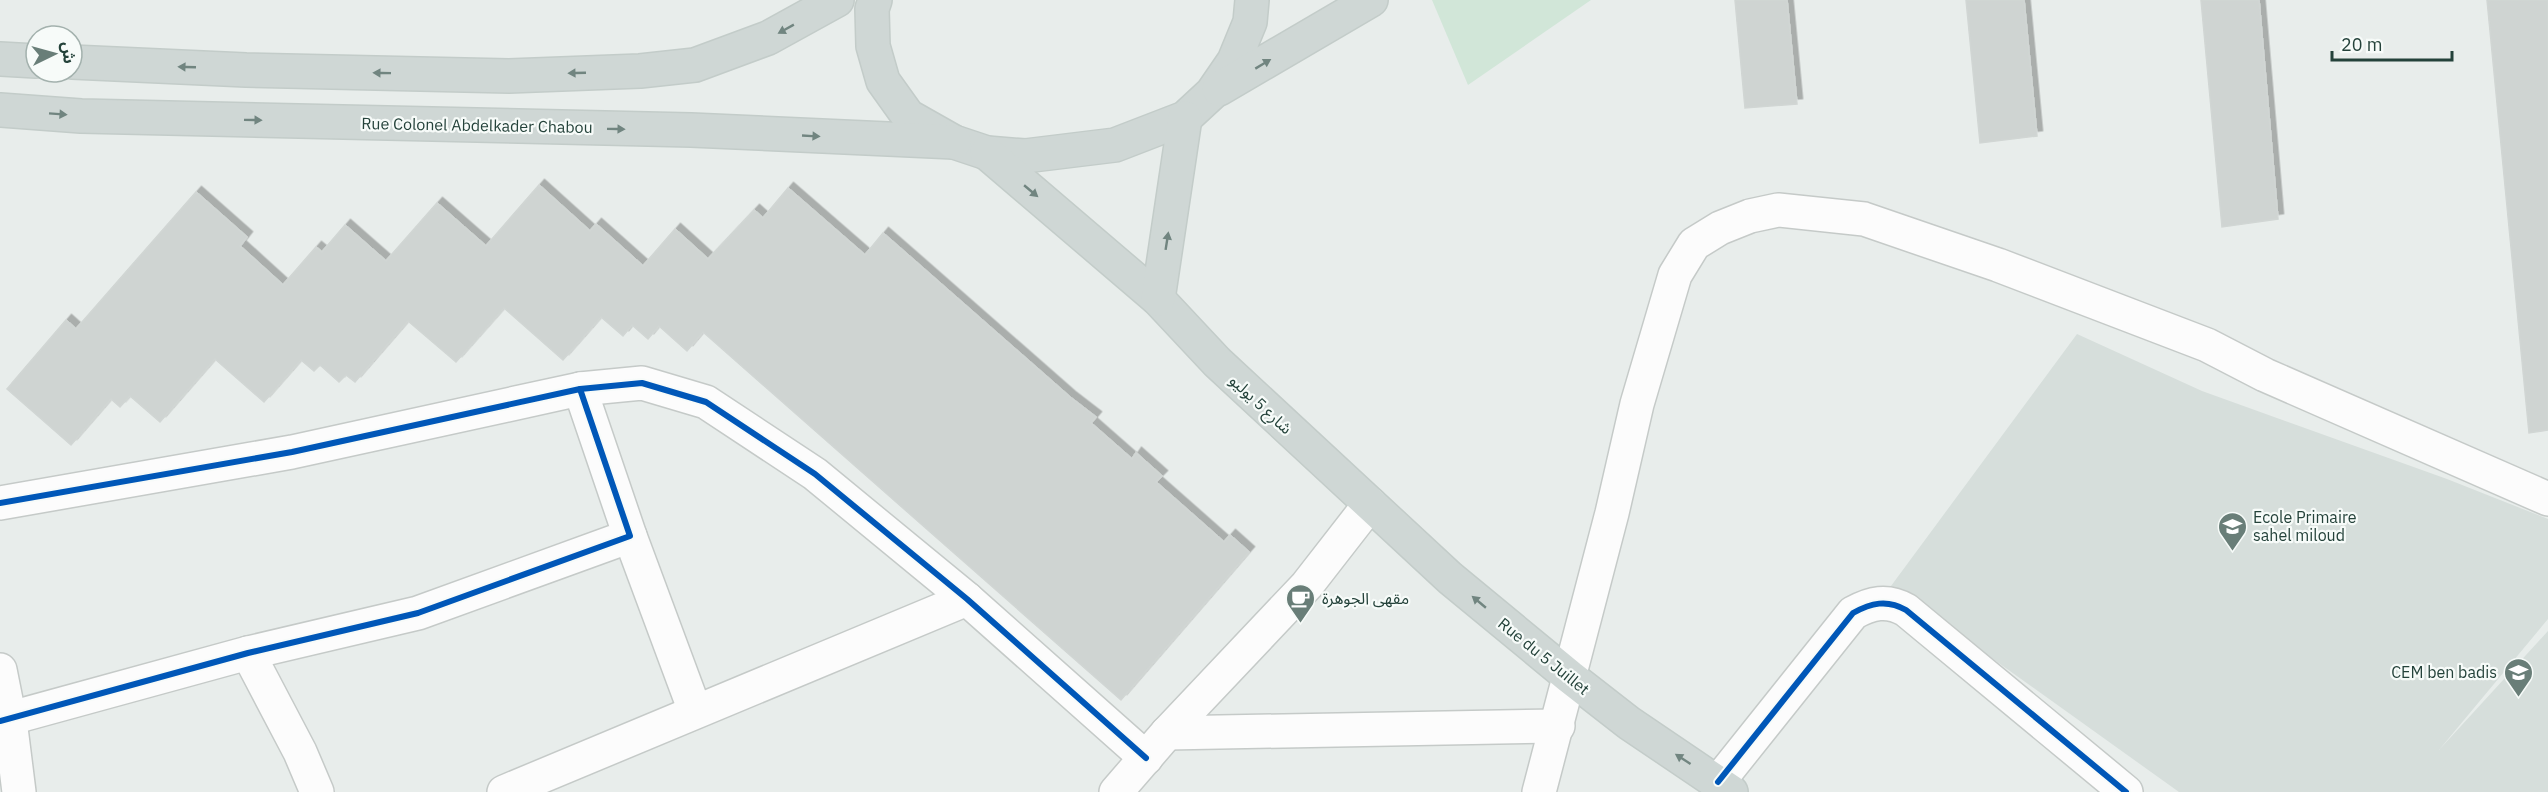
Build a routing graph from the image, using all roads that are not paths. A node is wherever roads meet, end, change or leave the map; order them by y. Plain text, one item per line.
1 (837, 0) edge
2 (874, 0) edge
3 (1252, 0) edge
4 (1371, 0) edge
5 (0, 59) edge
6 (24, 60) edge
7 (84, 63) edge
8 (1212, 93) junction
9 (0, 110) edge
10 (1185, 118) junction
11 (954, 142) junction
12 (987, 153) junction
13 (1158, 299) junction
14 (580, 389) junction
15 (2548, 500) edge
16 (0, 503) edge
17 (1370, 504) junction
18 (630, 536) junction
19 (967, 599) junction
20 (248, 653) junction
21 (0, 670) edge
22 (1570, 677) junction
23 (695, 711) junction
24 (5, 720) edge
25 (1558, 726) junction
26 (1167, 733) junction
27 (1146, 758) junction
28 (1724, 787) edge
29 (19, 792) edge
30 (317, 792) edge
31 (504, 792) edge
32 (1116, 792) edge
33 (1539, 792) edge
34 (2126, 792) edge

1 -> 7 main road
2 - 11 main road
3 - 8 main road
8 -> 4 main road
5 - 6 main road
8 - 10 main road
9 -> 11 main road, Rue Colonel Abdelkader Chabou
10 - 12 main road
13 -> 10 main road
11 - 12 main road
12 -> 13 main road, شارع 5 يوليو
13 - 17 main road, شارع 5 يوليو
14 - 16 street
14 - 18 street
14 - 19 street
15 - 22 street
22 -> 17 main road, Rue du 5 Juillet
17 - 26 street
18 - 20 street
18 - 23 street
19 - 23 street
19 - 27 street
20 - 24 street
20 - 30 street
21 - 24 street
22 - 25 street
28 -> 22 main road, Rue du 5 Juillet
23 - 31 street
24 - 29 street
25 - 26 street
25 - 33 street
26 - 27 street
27 - 32 street
28 - 34 street

